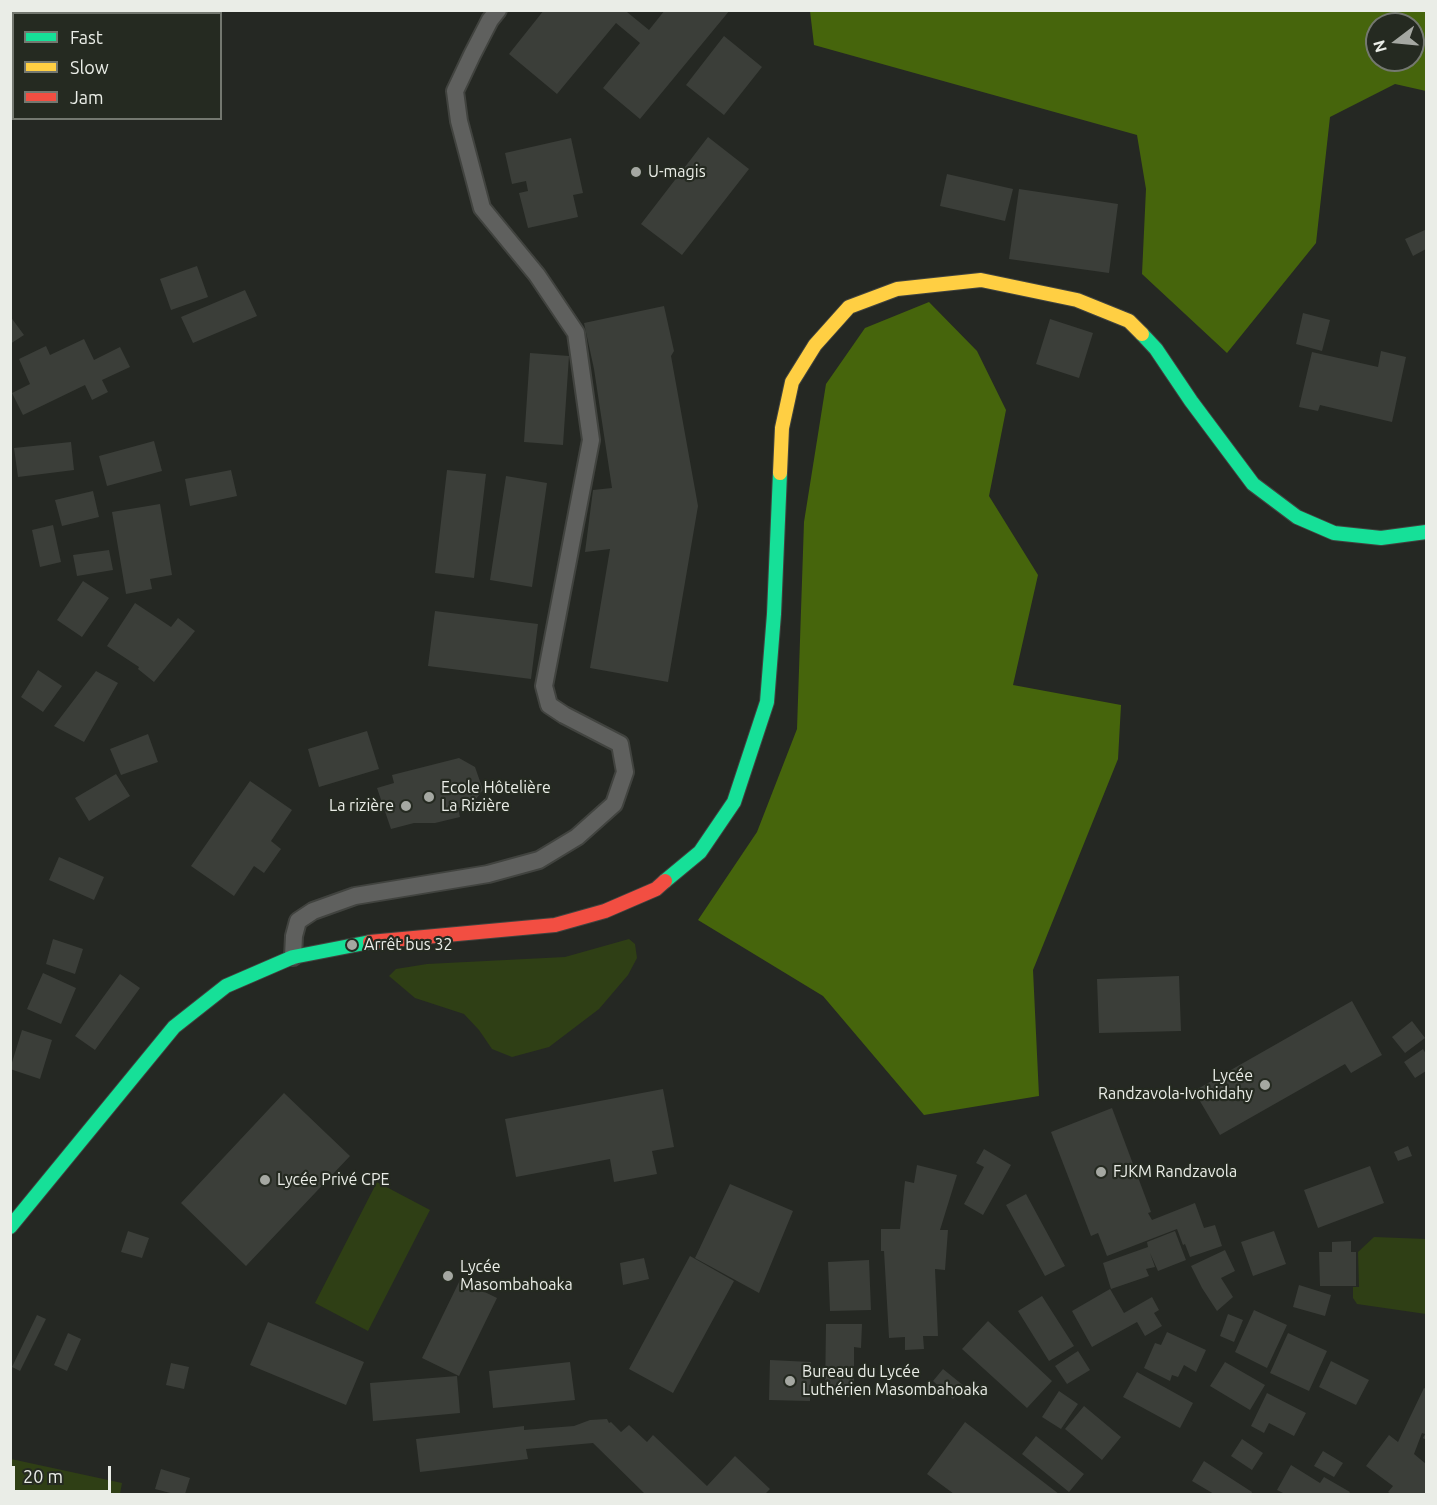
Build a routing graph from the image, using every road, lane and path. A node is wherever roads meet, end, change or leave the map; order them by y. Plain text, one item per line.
1 (498, 10) edge
2 (1426, 532) edge
3 (293, 957) junction
4 (10, 1227) edge

1 - 3 lane
2 - 3 street
3 - 4 street

